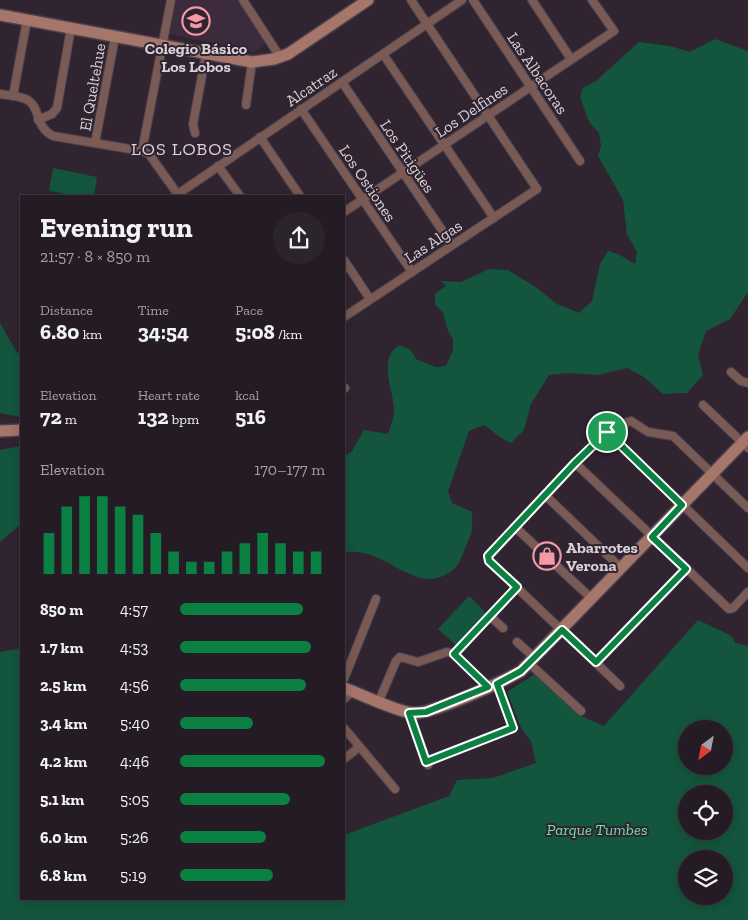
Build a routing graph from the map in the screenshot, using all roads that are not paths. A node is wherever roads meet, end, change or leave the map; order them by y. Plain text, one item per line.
1 (171, 0) edge
2 (243, 0) edge
3 (368, 0) edge
4 (411, 0) edge
5 (462, 0) edge
6 (473, 0) edge
7 (532, 0) edge
8 (592, 0) edge
9 (0, 15) edge
10 (27, 20) junction
11 (427, 24) junction
12 (71, 28) junction
13 (115, 37) junction
14 (162, 46) junction
15 (206, 54) junction
16 (383, 54) junction
17 (280, 57) junction
18 (571, 59) junction
19 (252, 62) junction
20 (342, 82) junction
21 (530, 86) junction
22 (0, 94) edge
23 (13, 96) junction
24 (246, 105) dead end
25 (301, 109) junction
26 (488, 115) junction
27 (38, 120) junction
28 (195, 133) dead end
29 (260, 137) junction
30 (95, 143) junction
31 (444, 144) junction
32 (142, 151) junction
33 (580, 161) dead end
34 (218, 166) junction
35 (403, 172) junction
36 (177, 195) edge
37 (179, 195) edge
38 (239, 195) edge
39 (299, 195) edge
40 (362, 199) junction
41 (345, 211) edge
42 (494, 218) junction
43 (452, 245) junction
44 (345, 262) edge
45 (412, 272) junction
46 (370, 299) junction
47 (345, 315) edge
48 (731, 372) dead end
49 (748, 383) edge
50 (703, 405) dead end
51 (20, 430) edge
52 (0, 431) edge
53 (607, 432) junction
54 (746, 442) edge
55 (575, 463) junction
56 (712, 474) junction
57 (545, 495) junction
58 (682, 505) junction
59 (748, 508) edge
60 (515, 527) junction
61 (652, 537) junction
62 (621, 568) junction
63 (748, 568) edge
64 (686, 569) junction
65 (517, 587) junction
66 (748, 592) edge
67 (376, 599) dead end
68 (592, 599) junction
69 (490, 616) junction
70 (503, 628) dead end
71 (562, 630) junction
72 (518, 642) dead end
73 (454, 654) junction
74 (532, 661) junction
75 (596, 662) junction
76 (345, 676) edge
77 (492, 685) junction
78 (620, 686) dead end
79 (347, 692) edge
80 (379, 701) junction
81 (581, 711) dead end
82 (409, 713) junction
83 (345, 729) edge
84 (359, 747) junction
85 (345, 758) edge
86 (395, 789) dead end

1 - 14 street
2 - 17 street
3 - 17 street
4 - 11 street
5 - 11 street, Alcatraz
6 - 21 street, Las Albacoras
7 - 18 street
8 - 18 street, Los Delfines
9 - 10 street
10 - 12 street
10 - 23 street
11 - 16 street, Alcatraz
11 - 26 street
12 - 13 street
12 - 27 street
13 - 14 street
13 - 30 street, El Queltehue
14 - 15 street
14 - 32 street
15 - 19 street
15 - 28 street
16 - 20 street, Alcatraz
16 - 31 street
17 - 19 street
18 - 21 street, Los Delfines
19 - 24 street
20 - 25 street, Alcatraz
20 - 35 street, Los Pitigües
21 - 26 street, Los Delfines
21 - 33 street, Las Albacoras
22 - 23 street
23 - 27 street
25 - 29 street, Alcatraz
25 - 40 street, Los Ostiones
26 - 31 street, Los Delfines
26 - 42 street, Las Algas
27 - 30 street
29 - 34 street, Alcatraz
29 - 39 street
30 - 32 street
31 - 35 street, Los Delfines
31 - 42 street
32 - 36 street
34 - 37 street, Alcatraz
34 - 38 street
35 - 40 street, Los Delfines
35 - 43 street, Los Pitigües
40 - 41 street, Los Delfines
40 - 45 street, Los Ostiones
42 - 43 street, Las Algas
43 - 45 street, Las Algas
44 - 46 street
45 - 46 street, Las Algas
46 - 47 street, Las Algas
48 - 49 street
50 - 54 street
51 - 52 street
53 - 55 street
53 - 56 street
53 - 58 street
54 - 56 street
55 - 57 street
55 - 61 street
56 - 58 street
56 - 59 street
57 - 60 street
57 - 62 street
58 - 61 street
58 - 63 street
60 - 65 street
60 - 68 street
61 - 62 street
61 - 64 street
62 - 68 street
64 - 66 street
64 - 75 street
65 - 69 street
65 - 71 street
67 - 76 street
68 - 71 street
69 - 70 street
69 - 73 street
71 - 74 street
71 - 75 street
72 - 74 street
73 - 77 street
73 - 80 street
74 - 77 street
74 - 81 street
75 - 78 street
77 - 82 street
77 - 82 street
79 - 80 street
80 - 82 street
83 - 84 street
84 - 85 street
84 - 86 street

